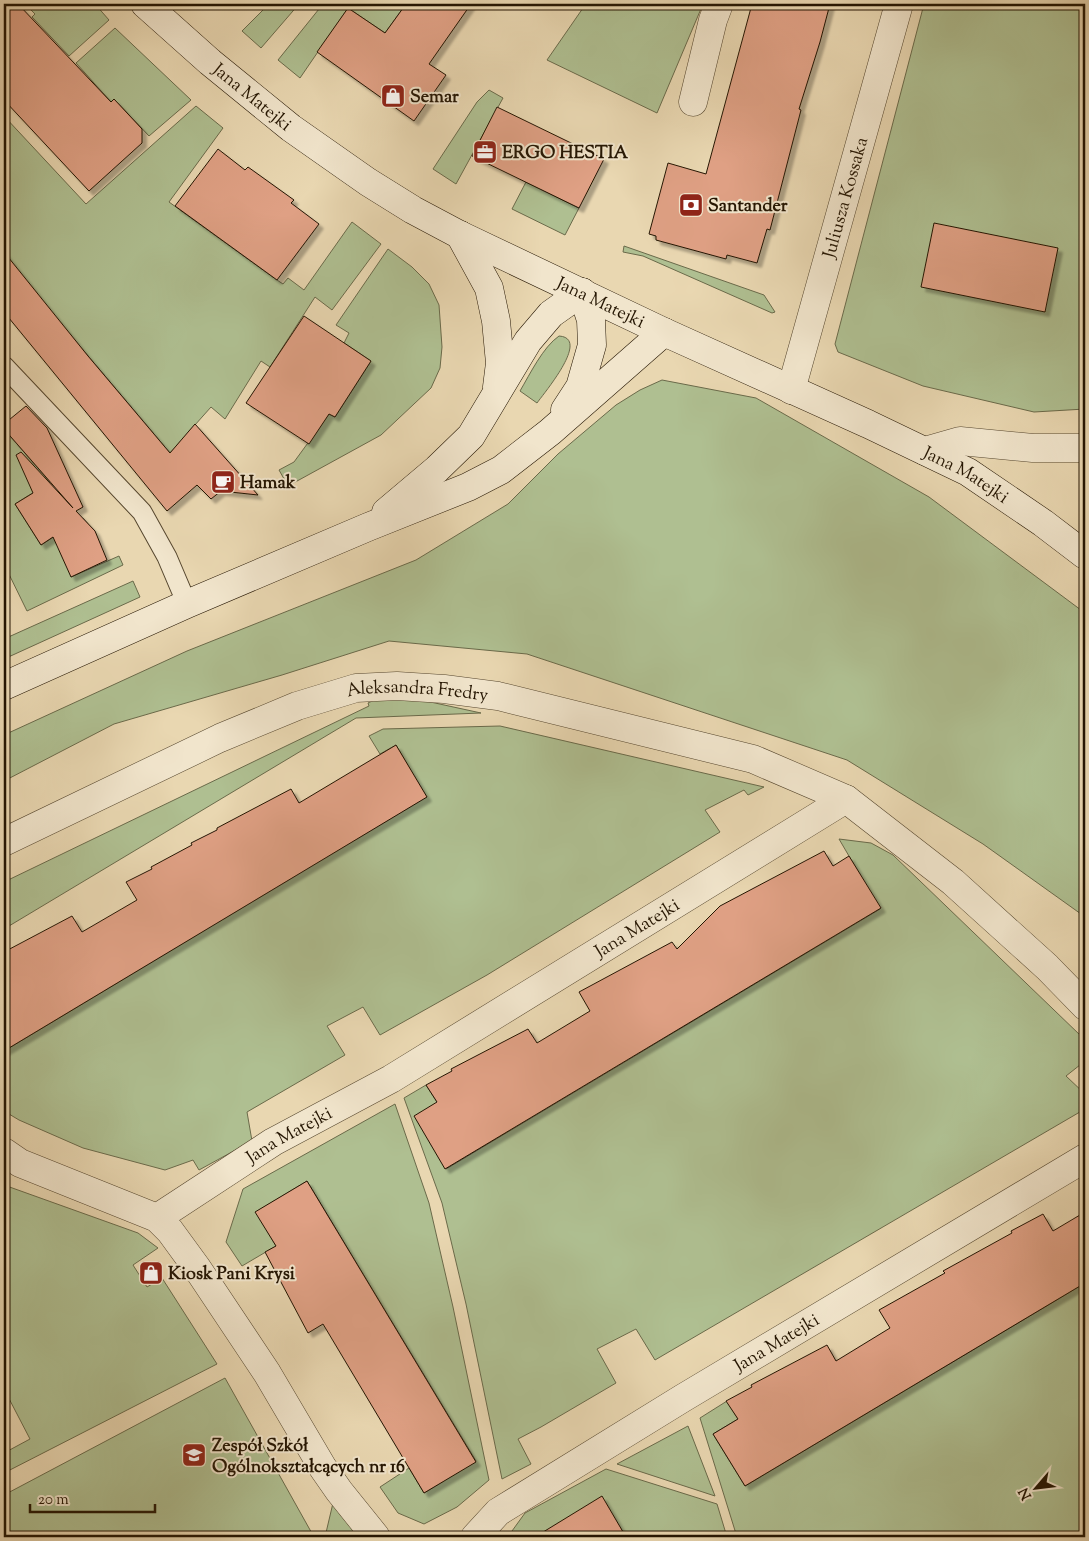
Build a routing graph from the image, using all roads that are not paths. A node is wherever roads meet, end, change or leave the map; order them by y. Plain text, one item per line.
1 (145, 4) edge
2 (719, 4) edge
3 (899, 4) edge
4 (694, 102) dead end
5 (460, 235) junction
6 (582, 292) junction
7 (664, 332) junction
8 (4, 366) edge
9 (791, 390) junction
10 (496, 395) junction
11 (550, 432) junction
12 (1085, 448) edge
13 (925, 451) junction
14 (368, 527) junction
15 (1085, 555) edge
16 (187, 604) junction
17 (4, 686) edge
18 (846, 800) junction
19 (4, 842) edge
20 (1085, 1006) edge
21 (4, 1152) edge
22 (1085, 1158) edge
23 (157, 1218) junction
24 (376, 1537) edge
25 (475, 1537) edge

1 - 5 street, Jana Matejki
2 - 4 street
3 - 9 street, Juliusza Kossaka
5 - 6 street, Jana Matejki
5 - 10 street
6 - 7 street, Jana Matejki
6 - 10 street
6 - 11 street
7 - 9 street, Jana Matejki
7 - 11 street
8 - 16 lane
9 - 13 street, Jana Matejki
10 - 14 street
11 - 14 street
12 - 13 street
13 - 15 street, Jana Matejki
14 - 16 street
16 - 17 street
18 - 19 street, Aleksandra Fredry
18 - 20 street
18 - 23 street, Jana Matejki
21 - 23 street
22 - 25 street, Jana Matejki
23 - 24 street

